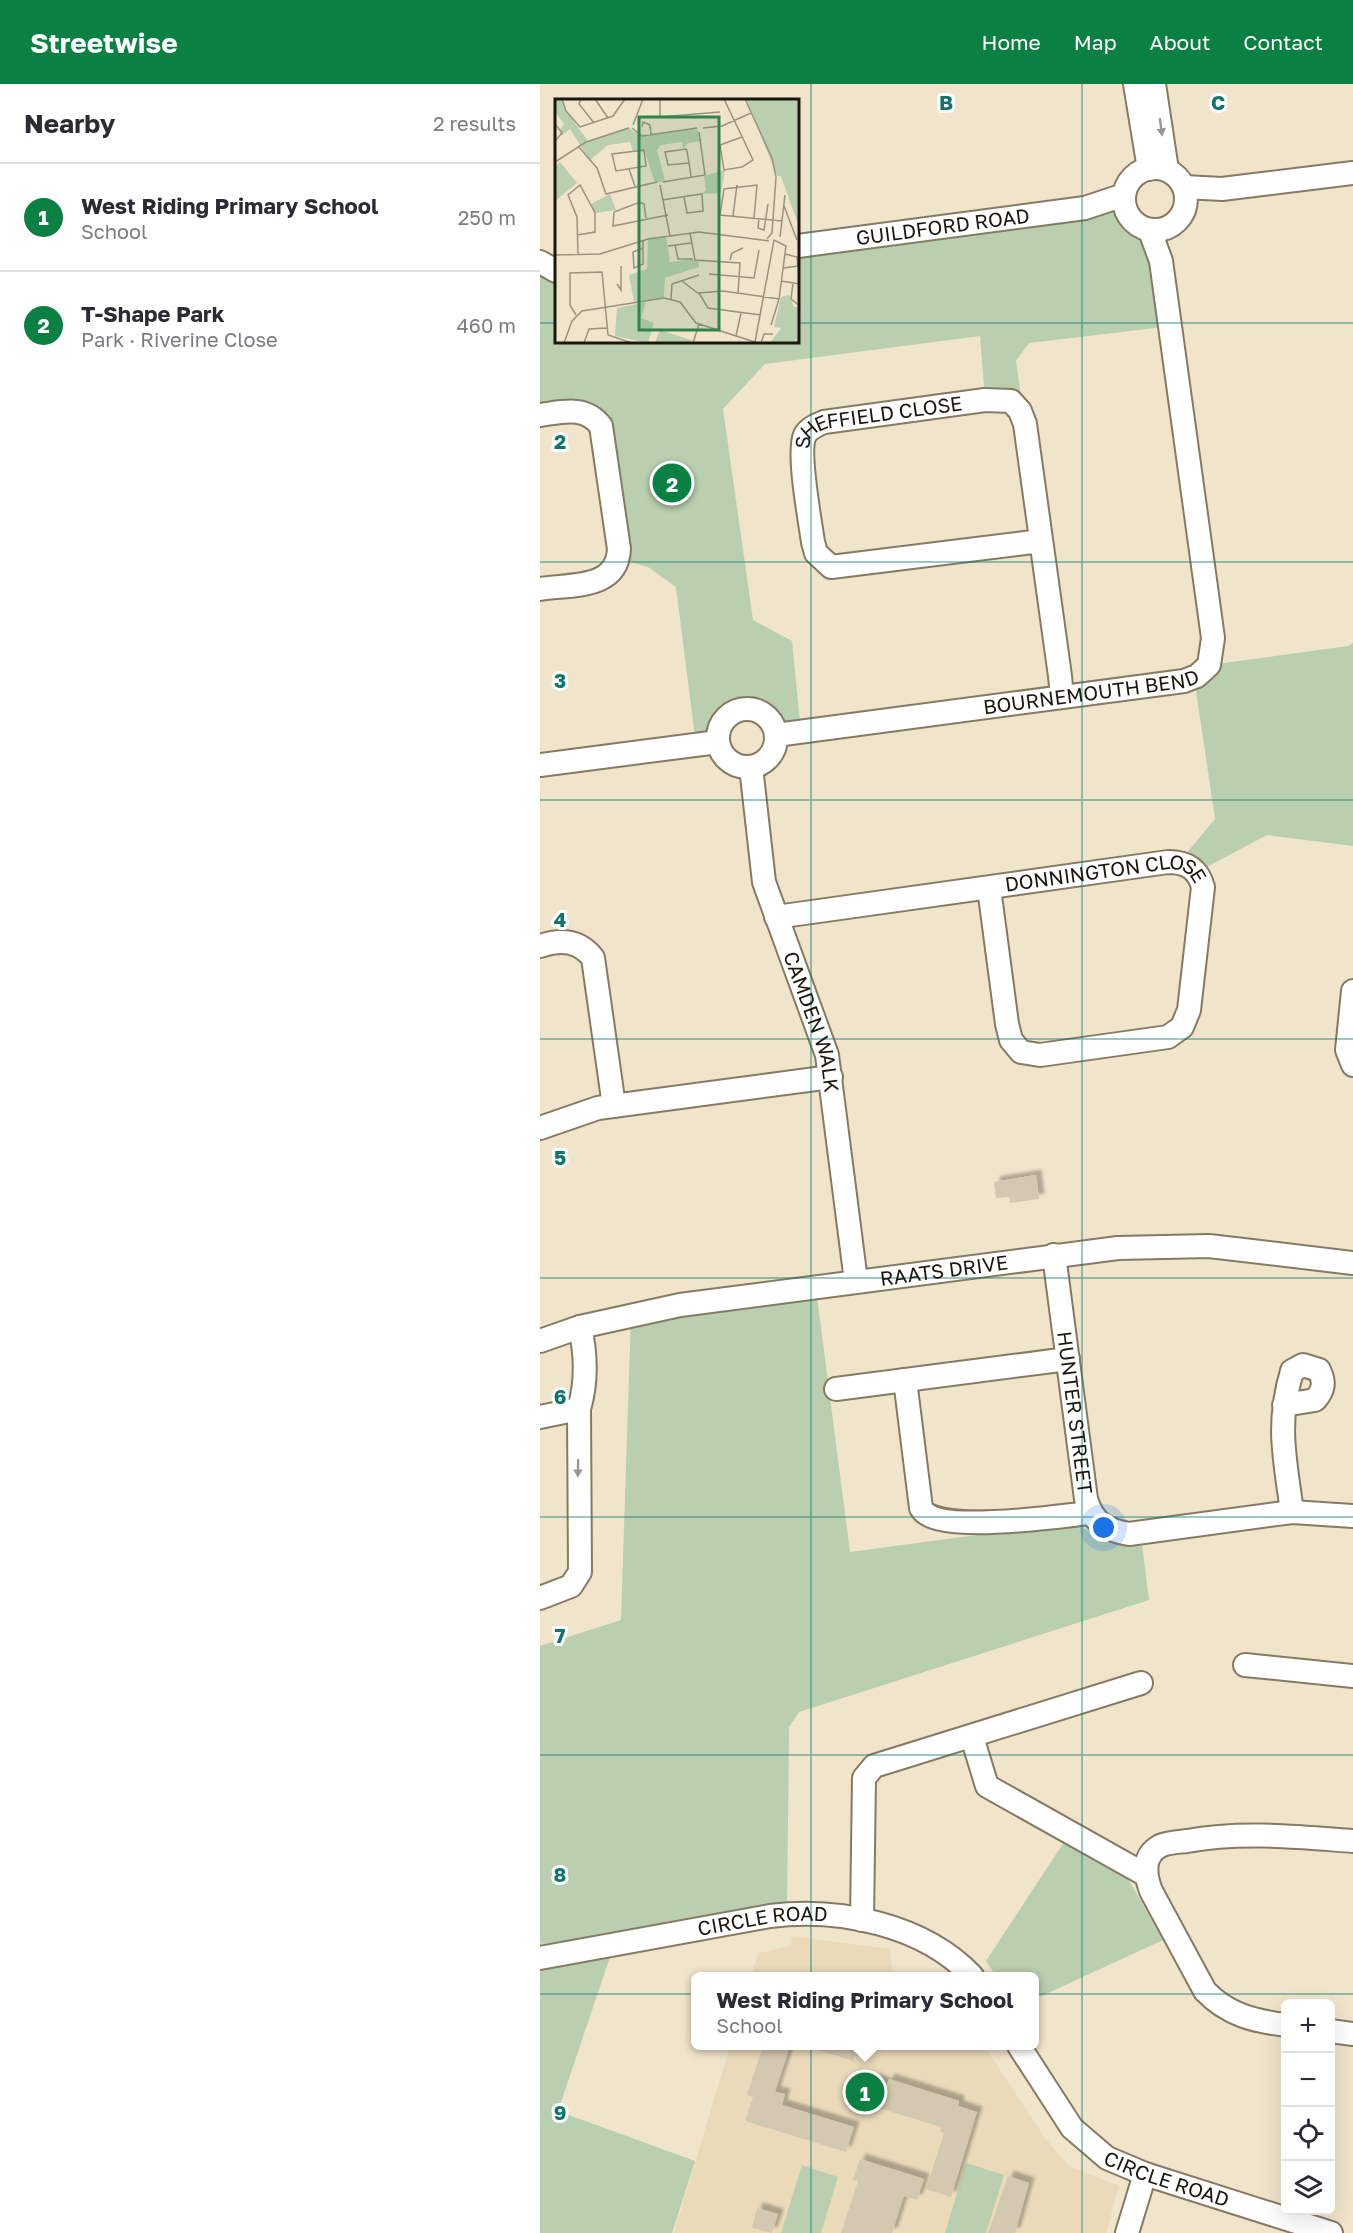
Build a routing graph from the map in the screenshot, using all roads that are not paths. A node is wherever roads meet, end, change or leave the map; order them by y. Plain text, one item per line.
1 (1145, 86) edge
2 (1158, 170) junction
3 (1353, 174) edge
4 (1185, 197) junction
5 (1125, 204) junction
6 (1159, 229) junction
7 (800, 246) edge
8 (540, 262) edge
9 (555, 270) edge
10 (540, 414) edge
11 (1041, 541) junction
12 (540, 589) edge
13 (1062, 697) junction
14 (776, 735) junction
15 (718, 742) junction
16 (540, 765) edge
17 (751, 767) junction
18 (989, 888) junction
19 (776, 917) junction
20 (540, 946) edge
21 (1353, 991) edge
22 (1353, 1065) edge
23 (831, 1077) junction
24 (614, 1106) junction
25 (540, 1128) edge
26 (1054, 1255) junction
27 (1353, 1263) edge
28 (856, 1281) junction
29 (580, 1327) junction
30 (540, 1341) edge
31 (1068, 1359) junction
32 (905, 1380) junction
33 (836, 1389) dead end
34 (1284, 1405) dead end
35 (579, 1409) junction
36 (540, 1417) edge
37 (1292, 1512) junction
38 (1090, 1513) junction
39 (1353, 1516) edge
40 (540, 1598) edge
41 (1245, 1665) dead end
42 (1353, 1676) edge
43 (1141, 1683) dead end
44 (972, 1737) junction
45 (1353, 1841) edge
46 (1144, 1874) junction
47 (862, 1920) junction
48 (540, 1958) edge
49 (967, 1972) edge
50 (1281, 2024) edge
51 (1335, 2032) edge
52 (1353, 2034) edge
53 (1022, 2050) edge
54 (1145, 2174) junction
55 (1127, 2233) edge
56 (1331, 2233) edge

1 - 2 street
2 - 4 street
2 - 5 street
3 - 4 street
4 - 6 street
5 - 6 street
5 - 7 street, GUILDFORD ROAD
6 - 13 street, BOURNEMOUTH BEND
8 - 9 street
10 - 12 street
11 - 11 street, SHEFFIELD CLOSE
11 - 13 street, SHEFFIELD CLOSE
13 - 14 street, BOURNEMOUTH BEND
14 - 15 street
14 - 17 street
15 - 16 street
15 - 17 street
17 - 19 street, CAMDEN WALK
18 - 18 street, DONNINGTON CLOSE
18 - 19 street, DONNINGTON CLOSE
19 - 23 street, CAMDEN WALK
20 - 24 street
21 - 22 street
23 - 24 street
23 - 28 street, CAMDEN WALK
24 - 25 street
26 - 27 street, RAATS DRIVE
26 - 28 street, RAATS DRIVE
26 - 31 street, HUNTER STREET
28 - 29 street, RAATS DRIVE
29 - 30 street, RAATS DRIVE
29 - 35 street
31 - 32 street
31 - 38 street, HUNTER STREET
32 - 33 street
32 - 38 street
34 - 37 street
35 - 36 street
35 -> 40 street
37 - 38 street, HUNTER STREET
37 - 39 street, HUNTER STREET
41 - 42 street
43 - 44 street
44 - 46 street
44 - 47 street
45 - 46 street
46 - 50 street
47 - 48 street, CIRCLE ROAD
47 - 49 street, CIRCLE ROAD
51 - 52 street
53 - 54 street, CIRCLE ROAD
54 - 55 street
54 - 56 street, CIRCLE ROAD

